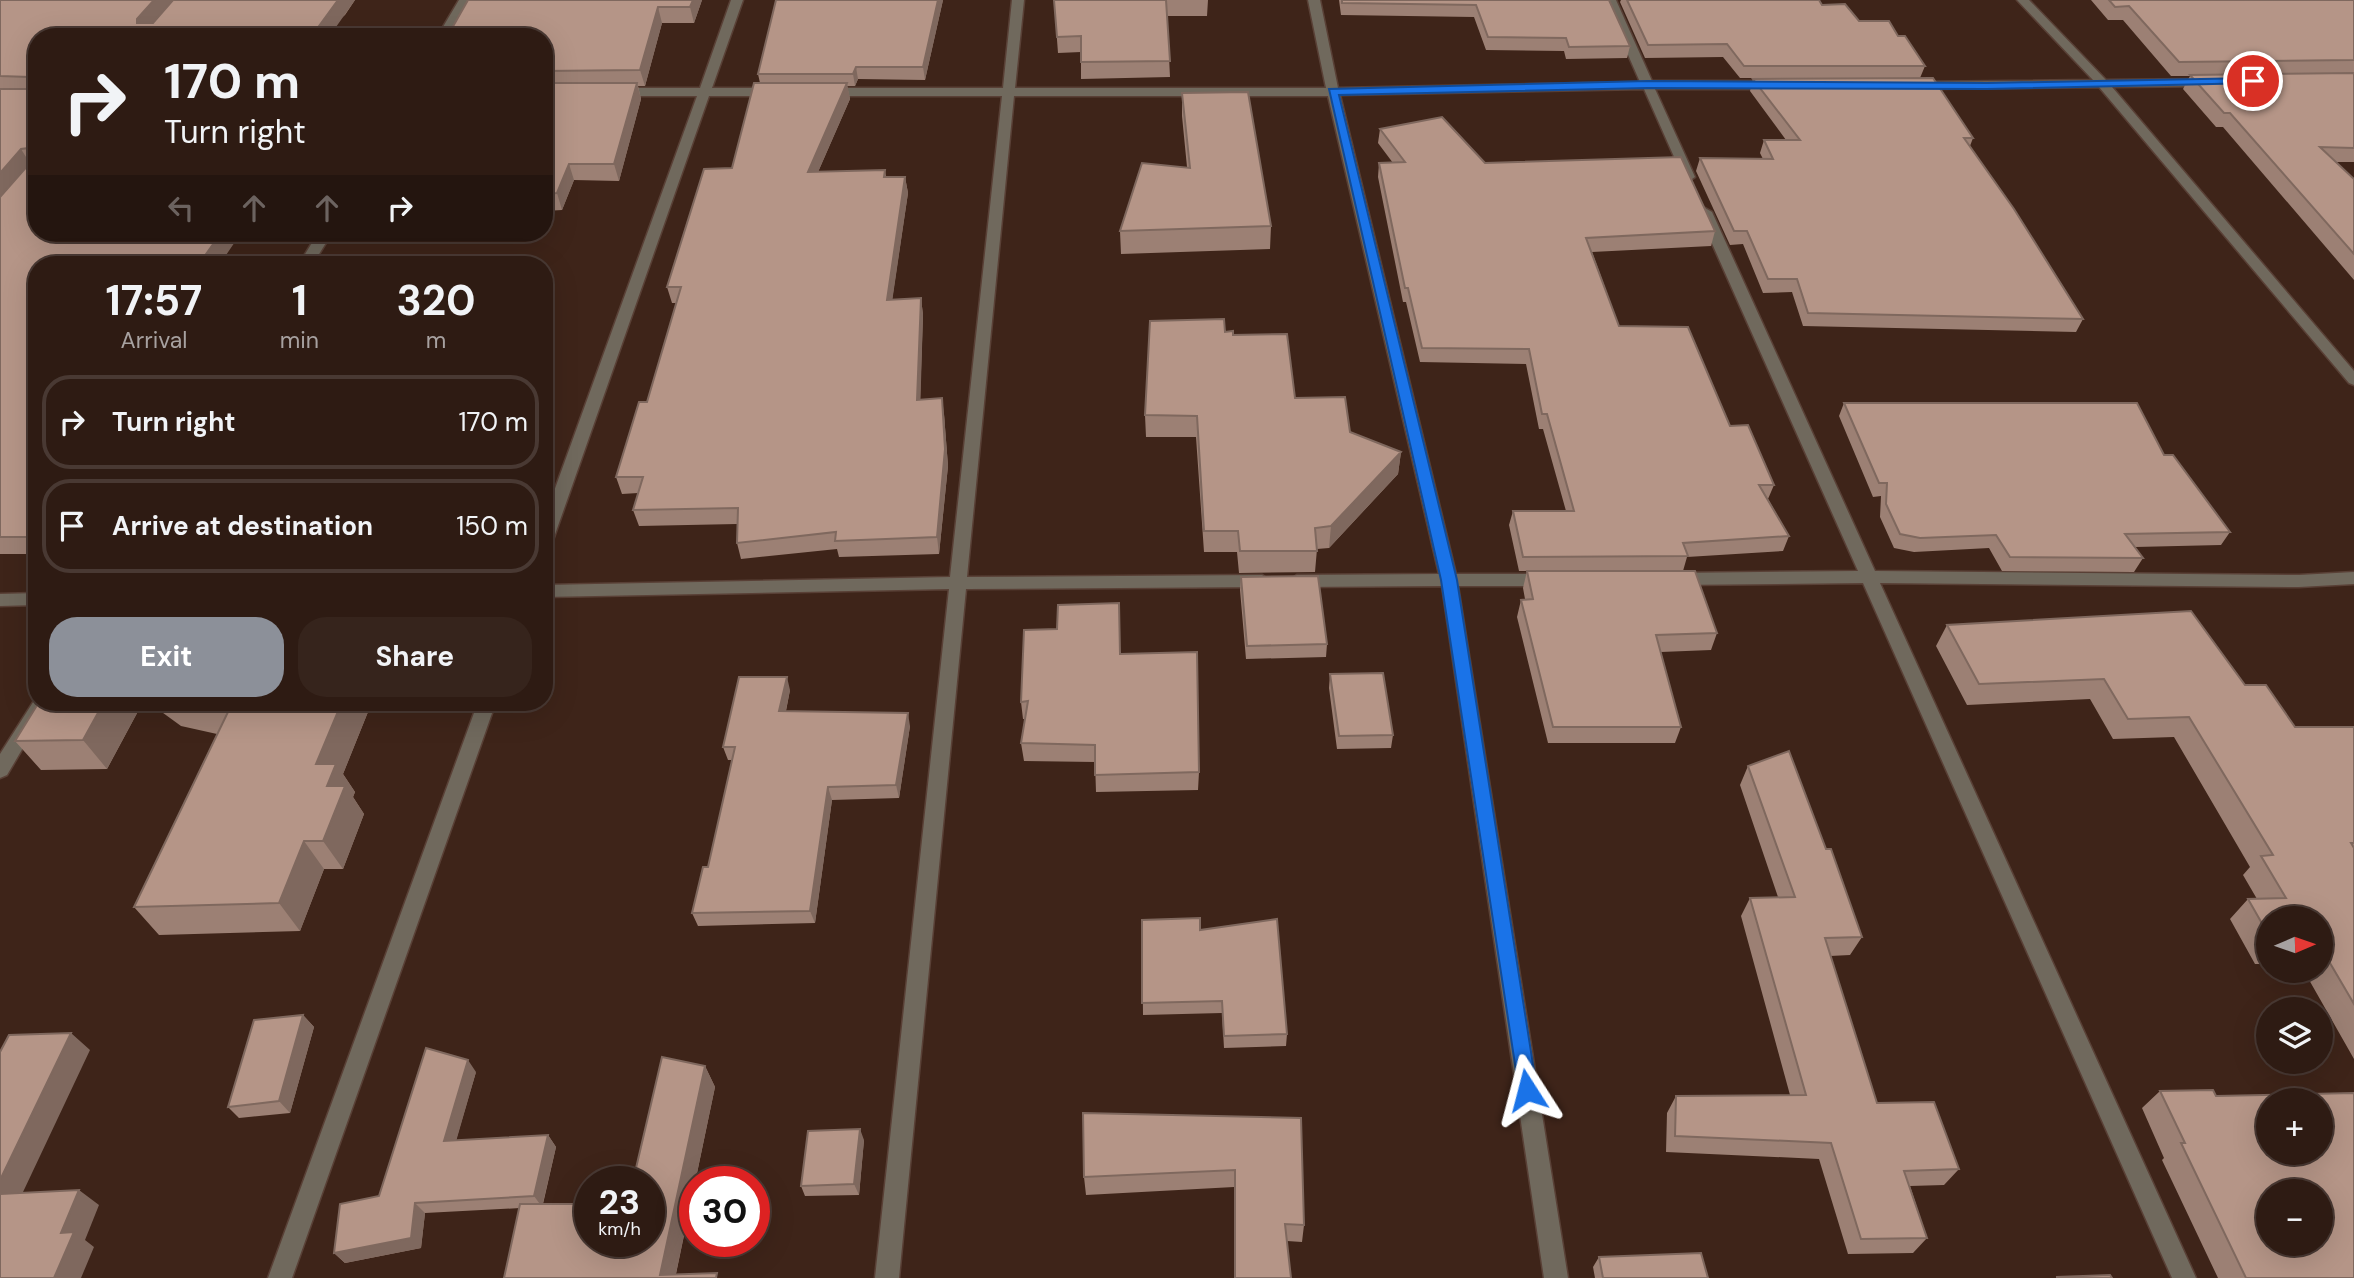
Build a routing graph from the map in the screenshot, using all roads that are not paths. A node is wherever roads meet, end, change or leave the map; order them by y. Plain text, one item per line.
1 (466, 0) edge
2 (737, 0) edge
3 (1018, 0) edge
4 (1314, 0) edge
5 (1610, 0) edge
6 (2023, 0) edge
7 (449, 28) edge
8 (2221, 82) edge
9 (2102, 83) junction
10 (1648, 85) junction
11 (1784, 85) edge
12 (1906, 86) edge
13 (1008, 91) junction
14 (611, 92) edge
15 (704, 92) junction
16 (787, 92) edge
17 (815, 92) edge
18 (1333, 92) junction
19 (2354, 380) edge
20 (553, 518) edge
21 (1869, 578) junction
22 (2354, 578) edge
23 (1652, 579) edge
24 (1449, 580) junction
25 (1571, 580) edge
26 (958, 583) junction
27 (553, 591) edge
28 (28, 599) edge
29 (0, 600) edge
30 (36, 711) edge
31 (484, 711) edge
32 (0, 770) edge
33 (280, 1278) edge
34 (887, 1278) edge
35 (1556, 1278) edge
36 (2184, 1278) edge

1 - 7 street
2 - 15 street
3 - 13 street
4 - 18 street
5 - 10 street
6 - 9 street
8 - 9 street
9 - 12 street
9 - 19 street
10 - 11 street
10 - 18 street
10 - 21 street
13 - 17 street
13 - 18 street
13 - 26 street
14 - 15 street
15 - 16 street
15 - 20 street
18 - 24 street
21 - 22 street
21 - 23 street
21 - 36 street
24 - 25 street
24 - 26 street
24 - 35 street
26 - 27 street
26 - 34 street
28 - 29 street
30 - 32 street
31 - 33 street

